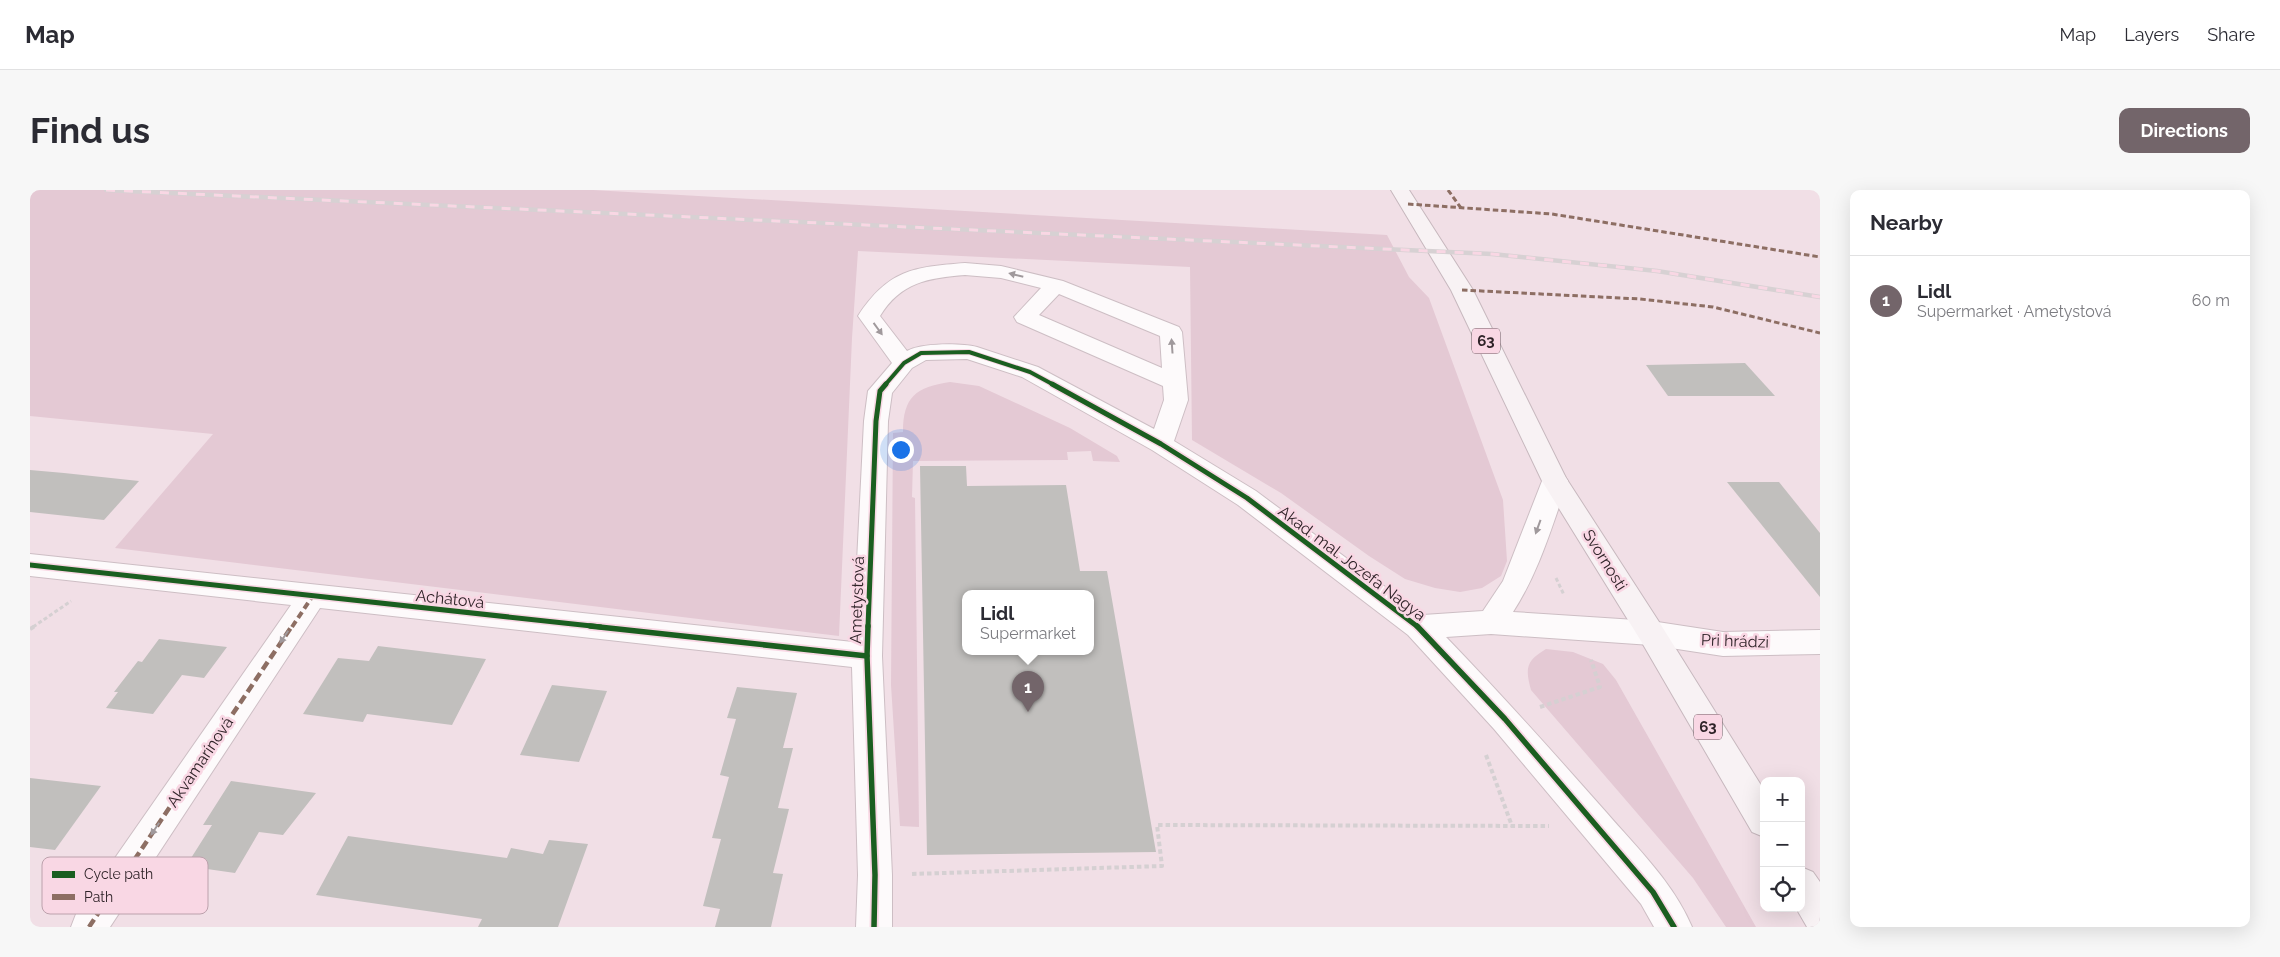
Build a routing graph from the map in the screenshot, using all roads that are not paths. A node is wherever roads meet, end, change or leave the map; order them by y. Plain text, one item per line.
1 (1400, 190) edge
2 (1056, 285) junction
3 (1073, 314) junction
4 (1128, 338) junction
5 (912, 358) junction
6 (1175, 382) junction
7 (1161, 444) junction
8 (1555, 481) junction
9 (30, 565) edge
10 (312, 597) junction
11 (1490, 622) junction
12 (1418, 627) junction
13 (1651, 633) junction
14 (1820, 642) edge
15 (867, 656) junction
16 (1760, 814) edge
17 (136, 857) edge
18 (1805, 891) edge
19 (98, 914) edge
20 (1820, 915) edge
21 (89, 927) edge
22 (874, 927) edge
23 (1674, 927) edge

1 - 8 main road, Svornosti / 63
2 - 3 street
2 - 3 street
2 -> 5 street
3 - 4 street
3 - 4 street
4 - 6 street
6 -> 4 street
5 - 7 street, Akad. mal. Jozefa Nagya
5 - 15 street, Ametystová
6 - 7 street
7 - 12 street, Akad. mal. Jozefa Nagya
8 -> 11 street
8 - 13 main road, Svornosti / 63
9 - 10 street, Achátová
10 - 15 street, Achátová
10 -> 17 street, Akvamarínová
11 - 12 street, Pri hrádzi
11 - 13 street, Pri hrádzi
12 - 23 street, Akad. mal. Jozefa Nagya
13 - 14 street, Pri hrádzi
13 - 16 main road, Svornosti / 63
15 - 22 street, Ametystová
18 - 20 main road
19 -> 21 street, Akvamarínová

